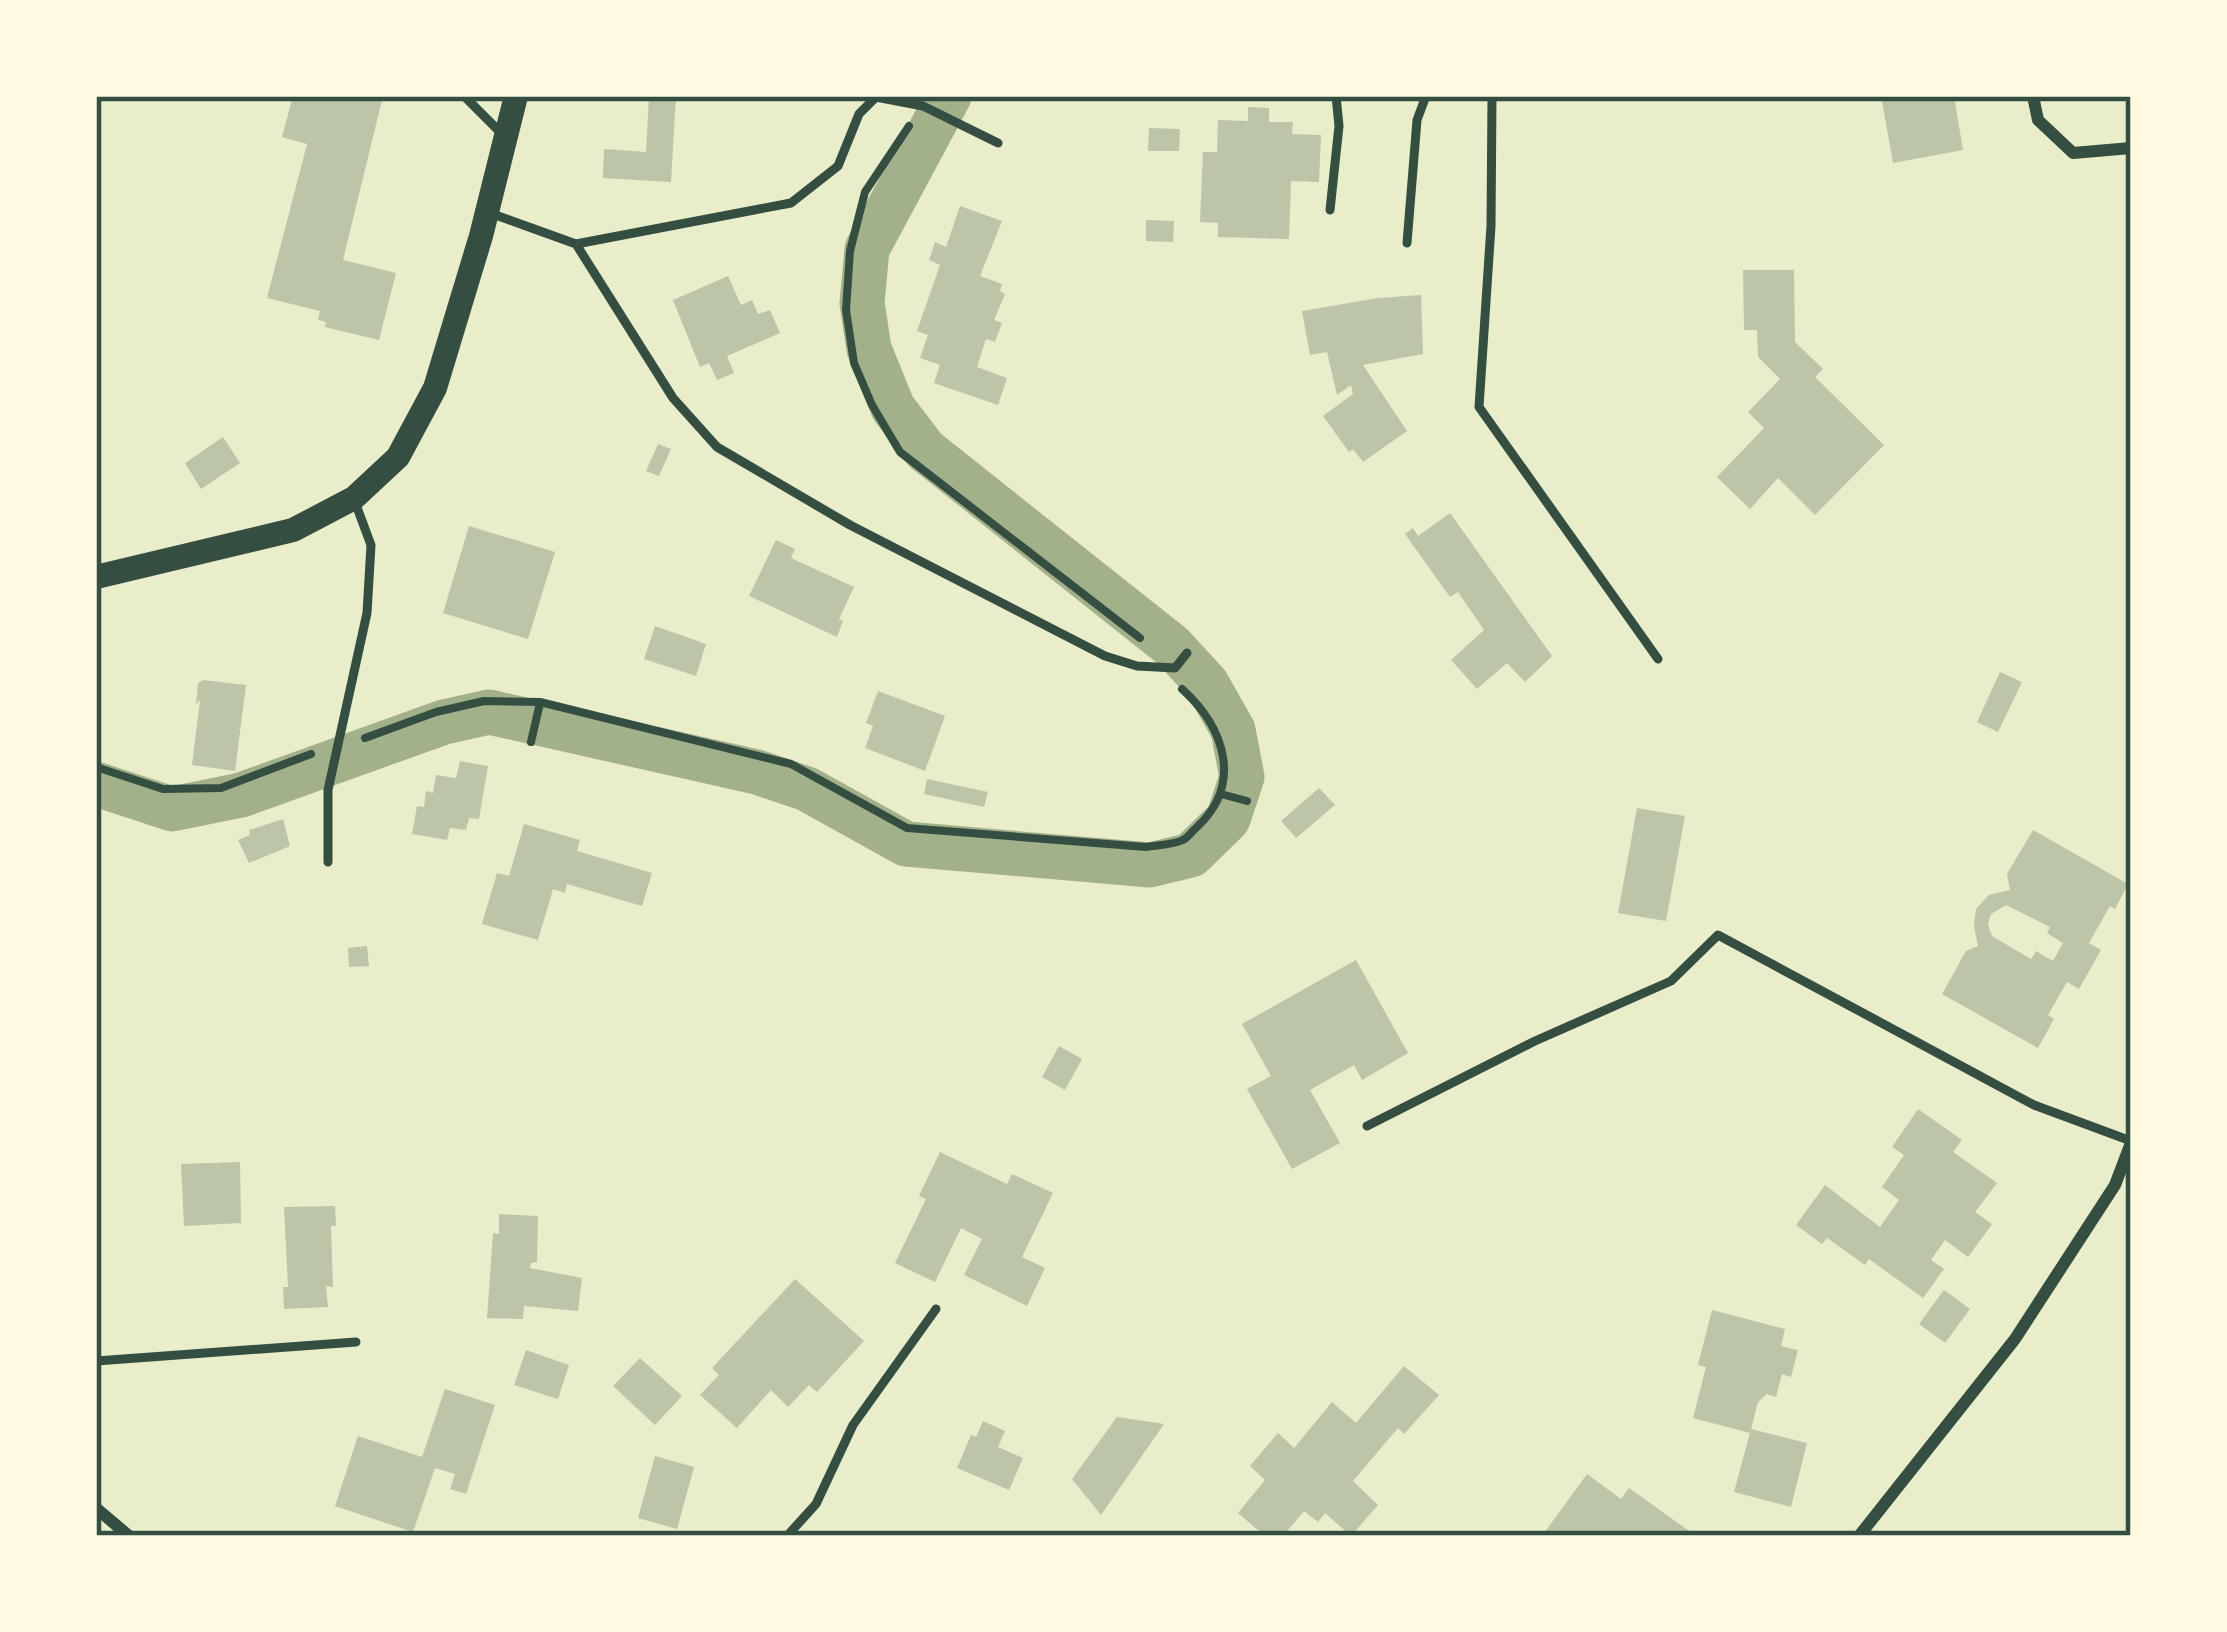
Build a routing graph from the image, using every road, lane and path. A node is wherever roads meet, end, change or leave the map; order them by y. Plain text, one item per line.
1 (418, 96) edge
2 (516, 96) edge
3 (1336, 96) edge
4 (1426, 96) edge
5 (1492, 96) edge
6 (2032, 96) edge
7 (926, 109) junction
8 (507, 139) junction
9 (998, 143) dead end
10 (2131, 148) edge
11 (1330, 210) dead end
12 (486, 212) junction
13 (1407, 243) dead end
14 (576, 244) junction
15 (353, 498) junction
16 (96, 577) edge
17 (1187, 653) dead end
18 (1658, 659) dead end
19 (1158, 668) junction
20 (540, 706) junction
21 (532, 737) dead end
22 (338, 743) junction
23 (96, 767) edge
24 (1224, 795) junction
25 (1244, 801) dead end
26 (328, 862) dead end
27 (1367, 1126) dead end
28 (2131, 1142) edge
29 (2131, 1169) edge
30 (2115, 1185) junction
31 (936, 1310) dead end
32 (356, 1342) dead end
33 (96, 1361) edge
34 (96, 1508) edge
35 (129, 1536) edge
36 (787, 1536) edge
37 (1859, 1536) edge

1 - 8 lane
2 - 8 main road
3 - 11 lane
4 - 13 lane
5 - 18 lane
6 - 10 street
7 - 9 lane
7 - 14 lane
7 - 19 path
8 - 12 main road
12 - 14 lane
12 - 15 main road
14 - 19 lane
15 - 16 main road
15 - 22 lane
17 - 19 lane
19 - 24 path
20 - 21 path
20 - 22 path
20 - 24 path
22 - 23 path
22 - 26 lane
24 - 25 path
27 - 28 lane
28 - 30 street
29 - 30 street
30 - 37 street
31 - 36 lane
32 - 33 lane
34 - 35 street

